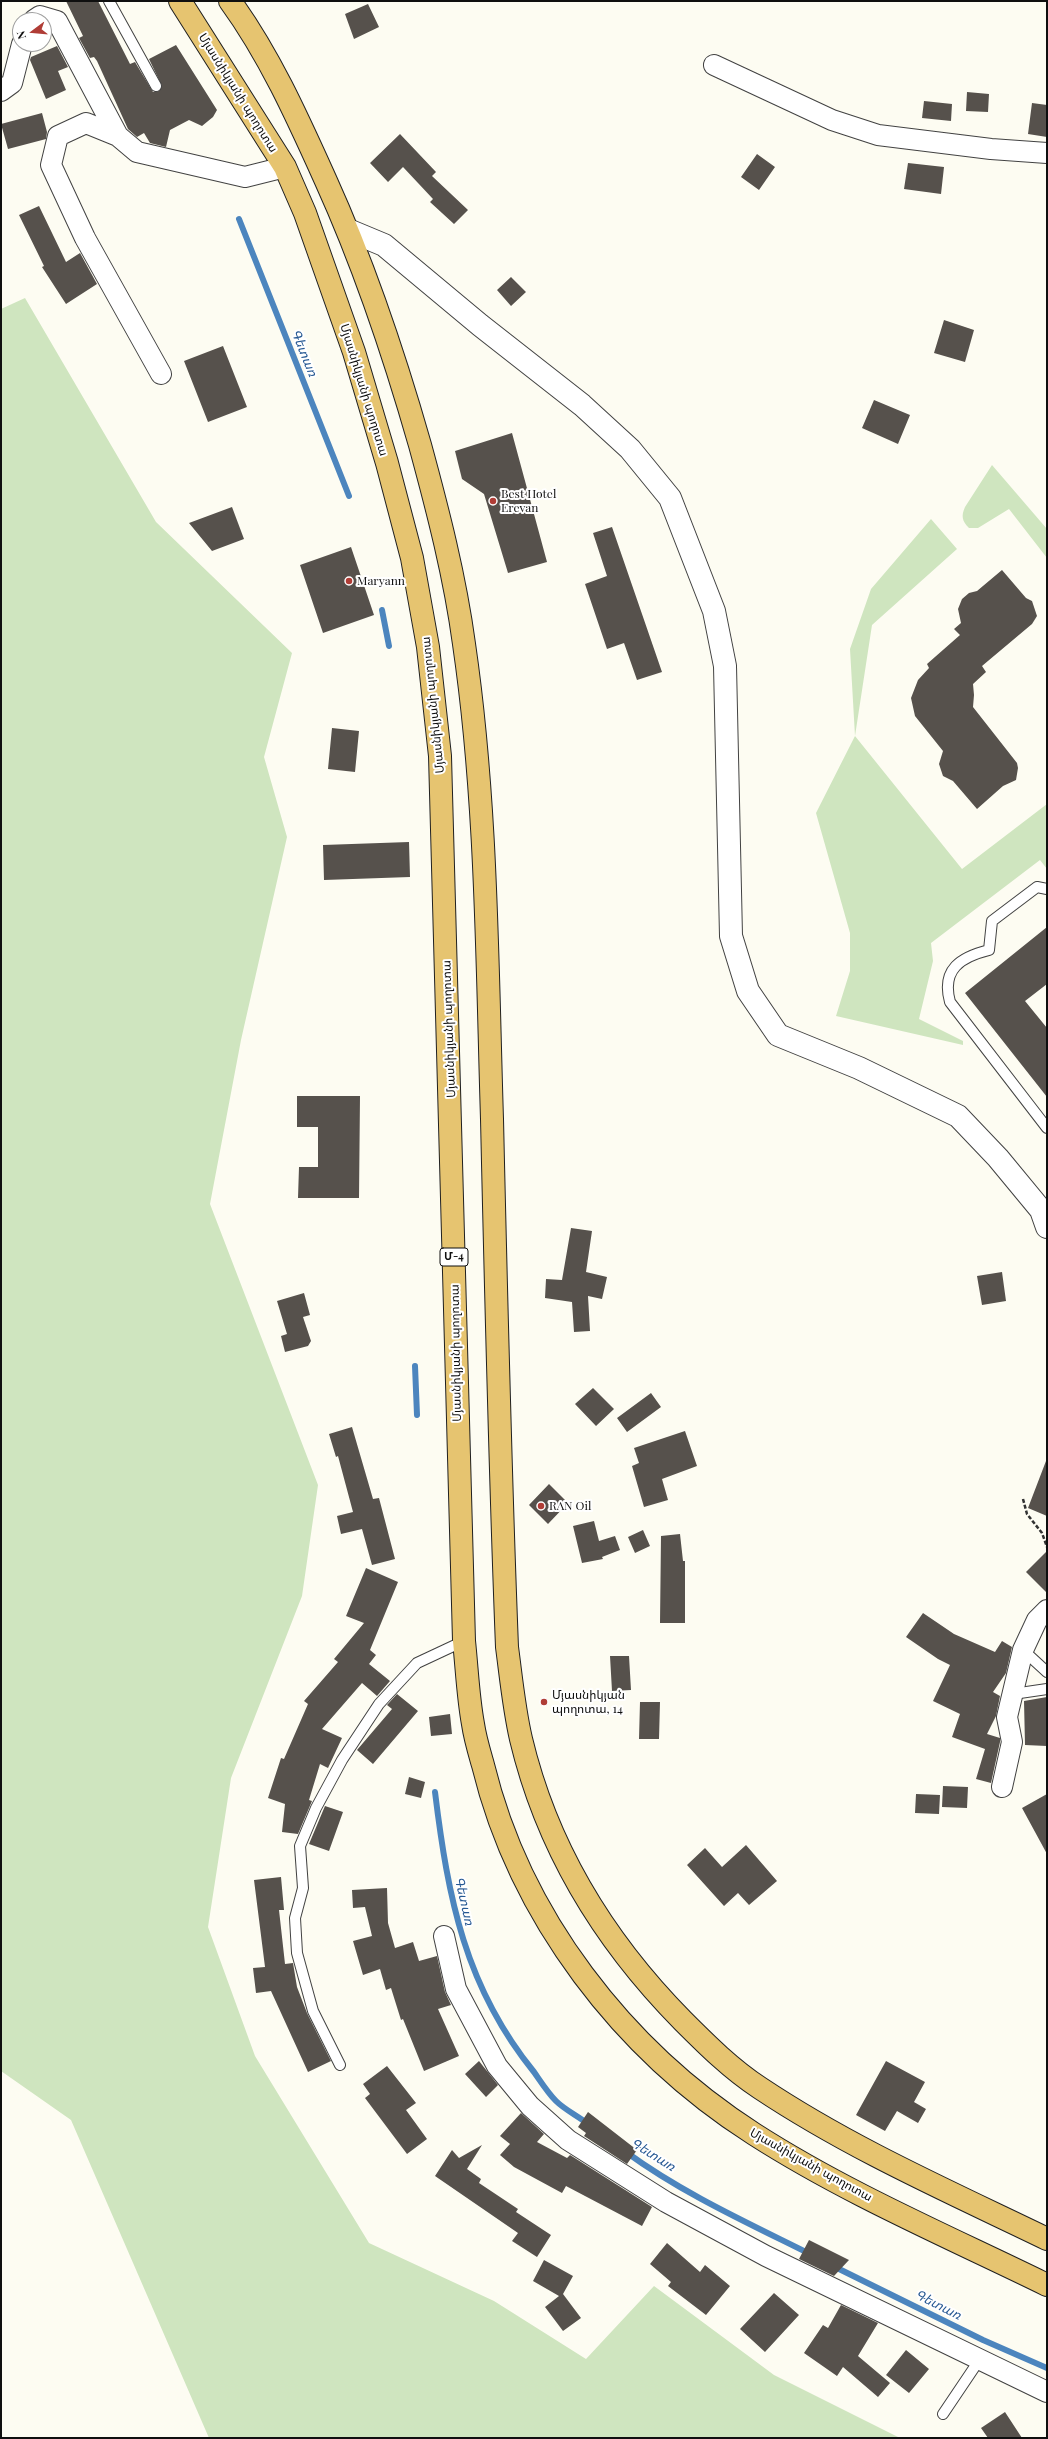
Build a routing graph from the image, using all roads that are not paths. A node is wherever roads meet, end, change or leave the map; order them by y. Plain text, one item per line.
1 (109, 1) edge
2 (180, 1) edge
3 (230, 1) edge
4 (52, 20) edge
5 (20, 52) edge
6 (714, 65) dead end
7 (156, 86) dead end
8 (1, 91) edge
9 (118, 136) junction
10 (1047, 153) edge
11 (285, 167) junction
12 (348, 230) junction
13 (161, 374) dead end
14 (1047, 889) edge
15 (1047, 1128) edge
16 (1047, 1227) edge
17 (1047, 1610) edge
18 (464, 1641) junction
19 (1023, 1650) junction
20 (1047, 1672) edge
21 (1047, 1689) edge
22 (1013, 1694) junction
23 (1002, 1787) dead end
24 (444, 1936) dead end
25 (340, 2065) dead end
26 (1047, 2239) edge
27 (1047, 2285) edge
28 (980, 2359) junction
29 (1047, 2392) edge
30 (943, 2414) dead end

1 - 7 lane
2 - 11 highway, Մյասնիկյանի պողոտա / Մ-4
3 - 12 highway
4 - 9 street
5 - 8 street
6 - 10 street
9 - 11 street
9 - 13 street
11 - 18 highway, Մյասնիկյանի պողոտա / Մ-4
12 - 16 street
12 - 26 highway
14 - 15 lane
17 - 19 street
18 - 25 lane
18 - 27 highway, Մյասնիկյանի պողոտա / Մ-4
19 - 20 lane
19 - 22 street
21 - 22 lane
22 - 23 street
24 - 28 street
28 - 29 street
28 - 30 lane

